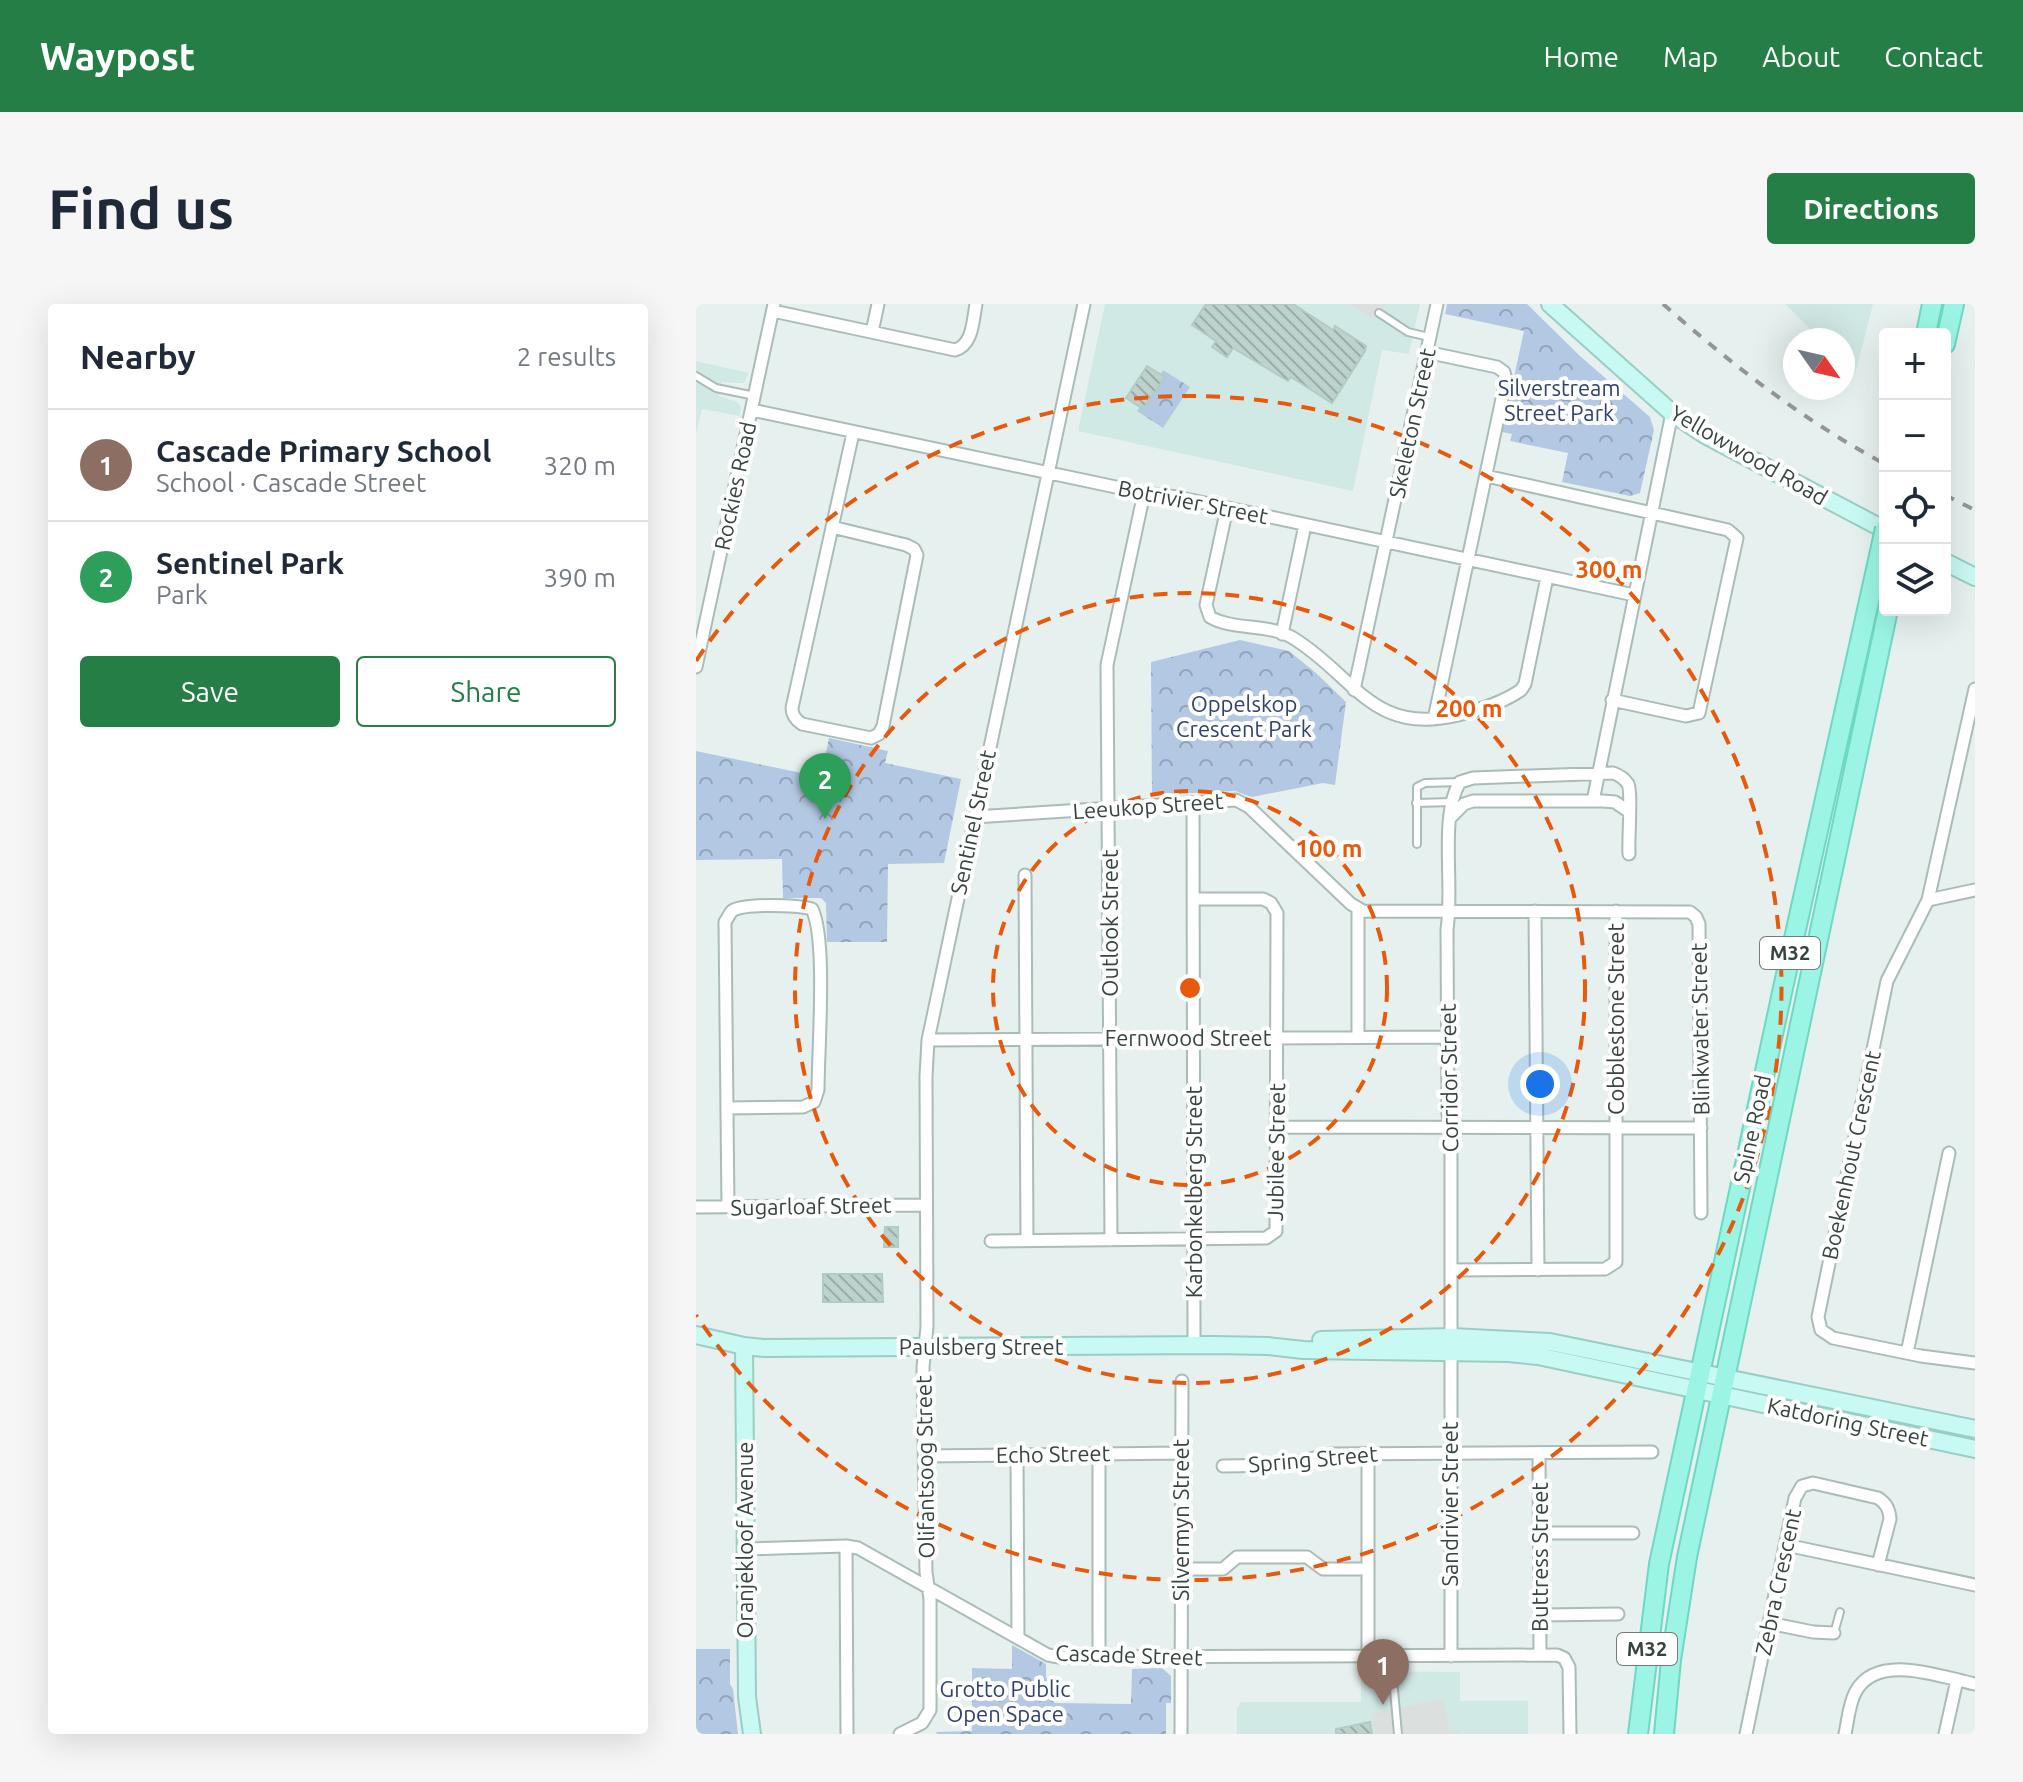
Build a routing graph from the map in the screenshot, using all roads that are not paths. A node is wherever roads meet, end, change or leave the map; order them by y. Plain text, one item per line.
1 (878, 304) edge
2 (976, 304) edge
3 (1084, 304) edge
4 (1437, 304) edge
5 (1550, 304) edge
6 (1932, 304) edge
7 (1954, 304) edge
8 (773, 307) edge
9 (1379, 313) dead end
10 (1927, 328) edge
11 (1949, 328) edge
12 (872, 332) junction
13 (1429, 337) junction
14 (1426, 352) junction
15 (696, 376) edge
16 (755, 396) junction
17 (752, 410) junction
18 (1672, 413) junction
19 (853, 433) junction
20 (1048, 473) junction
21 (1486, 476) junction
22 (1144, 493) junction
23 (1227, 508) junction
24 (1651, 513) junction
25 (1305, 525) junction
26 (1879, 526) edge
27 (832, 527) junction
28 (1387, 542) junction
29 (1882, 544) edge
30 (1468, 560) junction
31 (1951, 565) edge
32 (1547, 577) junction
33 (1975, 577) edge
34 (1634, 595) junction
35 (1887, 616) edge
36 (1282, 634) junction
37 (696, 667) edge
38 (1975, 689) edge
39 (1354, 690) junction
40 (1612, 700) junction
41 (1434, 719) junction
42 (1598, 772) junction
43 (1460, 782) junction
44 (1593, 801) junction
45 (1453, 802) junction
46 (1193, 803) junction
47 (1416, 803) junction
48 (1110, 808) junction
49 (1628, 811) junction
50 (974, 817) junction
51 (1450, 818) junction
52 (1417, 844) dead end
53 (1629, 854) dead end
54 (1025, 875) dead end
55 (1975, 890) edge
56 (1193, 899) junction
57 (1928, 900) junction
58 (1358, 909) junction
59 (1450, 910) junction
60 (1535, 911) junction
61 (1616, 911) junction
62 (1358, 1037) junction
63 (1448, 1037) junction
64 (1193, 1038) junction
65 (1277, 1038) junction
66 (1026, 1039) junction
67 (1110, 1039) junction
68 (928, 1040) junction
69 (727, 1108) junction
70 (1277, 1127) junction
71 (1617, 1127) junction
72 (1537, 1128) junction
73 (1701, 1128) junction
74 (1451, 1129) junction
75 (1949, 1153) dead end
76 (926, 1205) junction
77 (696, 1207) edge
78 (728, 1207) junction
79 (1701, 1213) dead end
80 (1195, 1239) junction
81 (1027, 1240) junction
82 (1111, 1240) junction
83 (991, 1241) dead end
84 (1452, 1270) junction
85 (1538, 1270) junction
86 (696, 1335) edge
87 (1194, 1345) junction
88 (1451, 1345) junction
89 (744, 1346) junction
90 (925, 1348) junction
91 (1907, 1353) junction
92 (1975, 1363) edge
93 (1698, 1380) junction
94 (1182, 1381) dead end
95 (1723, 1385) junction
96 (1975, 1429) edge
97 (1975, 1449) edge
98 (1652, 1452) dead end
99 (1181, 1453) junction
100 (1368, 1453) junction
101 (1450, 1453) junction
102 (1539, 1453) junction
103 (1099, 1454) junction
104 (1017, 1455) junction
105 (925, 1456) junction
106 (1223, 1466) dead end
107 (1539, 1533) junction
108 (1633, 1533) dead end
109 (1786, 1545) junction
110 (846, 1546) junction
111 (745, 1549) junction
112 (1878, 1565) junction
113 (1180, 1569) junction
114 (1367, 1569) junction
115 (1975, 1585) edge
116 (927, 1587) junction
117 (1840, 1612) dead end
118 (1618, 1614) dead end
119 (1540, 1615) junction
120 (1769, 1623) junction
121 (1834, 1633) joint
122 (1018, 1637) junction
123 (1540, 1655) junction
124 (1451, 1656) junction
125 (1368, 1657) junction
126 (1391, 1657) junction
127 (1099, 1658) junction
128 (1181, 1658) junction
129 (1957, 1680) junction
130 (1975, 1684) edge
131 (752, 1734) edge
132 (847, 1734) edge
133 (900, 1734) edge
134 (1181, 1734) edge
135 (1398, 1734) edge
136 (1570, 1734) edge
137 (1638, 1734) edge
138 (1664, 1734) edge
139 (1746, 1734) edge
140 (1845, 1734) edge
141 (1945, 1734) edge

1 - 12 street
2 - 12 street
3 - 20 street, Sentinel Street
4 - 13 street, Skeleton Street
5 - 18 street, Yellowwood Road
6 - 10 main road
7 - 11 main road
8 - 12 street
8 - 16 street, Rockies Road
9 - 13 lane
13 - 14 street, Skeleton Street
14 - 21 street
14 - 28 street, Skeleton Street
15 - 16 lane
16 - 17 street, Rockies Road
17 - 19 street, Botrivier Street
17 - 37 street, Rockies Road
18 - 24 street
18 - 26 street, Yellowwood Road
19 - 20 street, Botrivier Street
19 - 27 street
20 - 22 street, Botrivier Street
20 - 50 street, Sentinel Street
21 - 24 street
21 - 30 street
22 - 23 street, Botrivier Street
22 - 48 street, Outlook Street
23 - 25 street, Botrivier Street
23 - 36 street
24 - 34 street
24 - 40 street
25 - 28 street, Botrivier Street
25 - 36 street
27 - 27 street
28 - 30 street, Botrivier Street
28 - 39 street, Skeleton Street
29 - 93 main road, Spine Road / M32, bridge
30 - 32 street, Botrivier Street
30 - 41 street
31 - 33 street
32 - 34 street, Botrivier Street
32 - 41 street
34 - 40 street
35 - 95 main road, Spine Road / M32
36 - 39 street
38 - 57 street
39 - 41 street
40 - 42 street
42 - 43 street
42 - 44 street
42 - 49 street
43 - 45 street, Corridor Street
43 - 47 lane
44 - 49 street
44 - 51 street
45 - 47 lane
45 - 51 street, Corridor Street
46 - 48 street, Leeukop Street
46 - 56 street, Karbonkelberg Street
46 - 58 street, Leeukop Street
47 - 52 lane
48 - 50 street, Leeukop Street
48 - 67 street, Outlook Street
49 - 53 street
50 - 68 street, Sentinel Street
51 - 59 street, Corridor Street
54 - 66 street
55 - 57 street
56 - 64 street, Karbonkelberg Street
56 - 65 street, Jubilee Street
57 - 91 street, Boekenhout Crescent
58 - 59 street
58 - 62 street
59 - 60 street
59 - 63 street, Corridor Street
60 - 61 street
60 - 72 street
61 - 71 street, Cobblestone Street
61 - 73 street, Blinkwater Street
62 - 63 street, Fernwood Street
62 - 65 street, Fernwood Street
63 - 74 street, Corridor Street
64 - 65 street, Fernwood Street
64 - 67 street, Fernwood Street
64 - 80 street, Karbonkelberg Street
65 - 70 street, Jubilee Street
66 - 67 street, Fernwood Street
66 - 68 street, Fernwood Street
66 - 81 street
67 - 82 street, Outlook Street
68 - 76 street, Sentinel Street
69 - 69 street
69 - 78 street
70 - 74 street, Blinkwater Street
70 - 80 street, Jubilee Street
71 - 72 street, Blinkwater Street
71 - 73 street, Blinkwater Street
71 - 85 street, Cobblestone Street
72 - 74 street, Blinkwater Street
72 - 85 street
73 - 79 street, Blinkwater Street
74 - 84 street, Corridor Street
75 - 91 street
76 - 78 street, Sugarloaf Street
76 - 90 street, Sentinel Street
77 - 78 street, Sugarloaf Street
80 - 82 street
80 - 87 street, Karbonkelberg Street
81 - 82 street
81 - 83 street
84 - 85 street
84 - 88 street, Corridor Street
86 - 89 street, Paulsberg Street
87 - 88 street, Paulsberg Street
87 - 90 street, Paulsberg Street
88 - 93 street, Paulsberg Street
88 - 101 street, Sandrivier Street
89 - 90 street, Paulsberg Street
89 - 111 street, Oranjekloof Avenue
90 - 105 street, Olifantsoog Street
91 - 92 street
93 - 95 street, Paulsberg Street
93 - 137 main road, Spine Road / M32
94 - 99 street, Silvermyn Street
95 - 96 street, Katdoring Street
95 - 97 street, Katdoring Street
95 - 138 main road, Spine Road / M32
98 - 102 street, Spring Street
99 - 103 street, Echo Street
99 - 113 street, Silvermyn Street
100 - 101 street, Spring Street
100 - 106 street, Spring Street
100 - 114 street
101 - 102 street, Spring Street
101 - 124 street, Sandrivier Street
102 - 107 street, Buttress Street
103 - 104 street, Echo Street
103 - 127 street
104 - 105 street, Echo Street
104 - 122 street
105 - 116 street, Olifantsoog Street
107 - 108 street
107 - 119 street, Buttress Street
109 - 112 street
109 - 112 street, Zebra Crescent
109 - 120 street, Zebra Crescent
110 - 111 street, Cascade Street
110 - 116 street, Cascade Street
110 - 132 street
111 - 131 street, Oranjekloof Avenue
112 - 115 street
113 - 114 street
113 - 128 street, Silvermyn Street
114 - 125 street
116 - 122 street, Cascade Street
116 - 133 street, Olifantsoog Street
117 - 121 lane
118 - 119 street
119 - 123 street, Buttress Street
120 - 121 street
120 - 139 street, Zebra Crescent
122 - 127 street, Cascade Street
123 - 124 street, Cascade Street
123 - 136 street, Buttress Street
124 - 126 street, Cascade Street
125 - 126 street, Cascade Street
125 - 128 street, Cascade Street
126 - 135 lane
127 - 128 street, Cascade Street
128 - 134 street, Silvermyn Street
129 - 130 street
129 - 140 street
129 - 141 street

